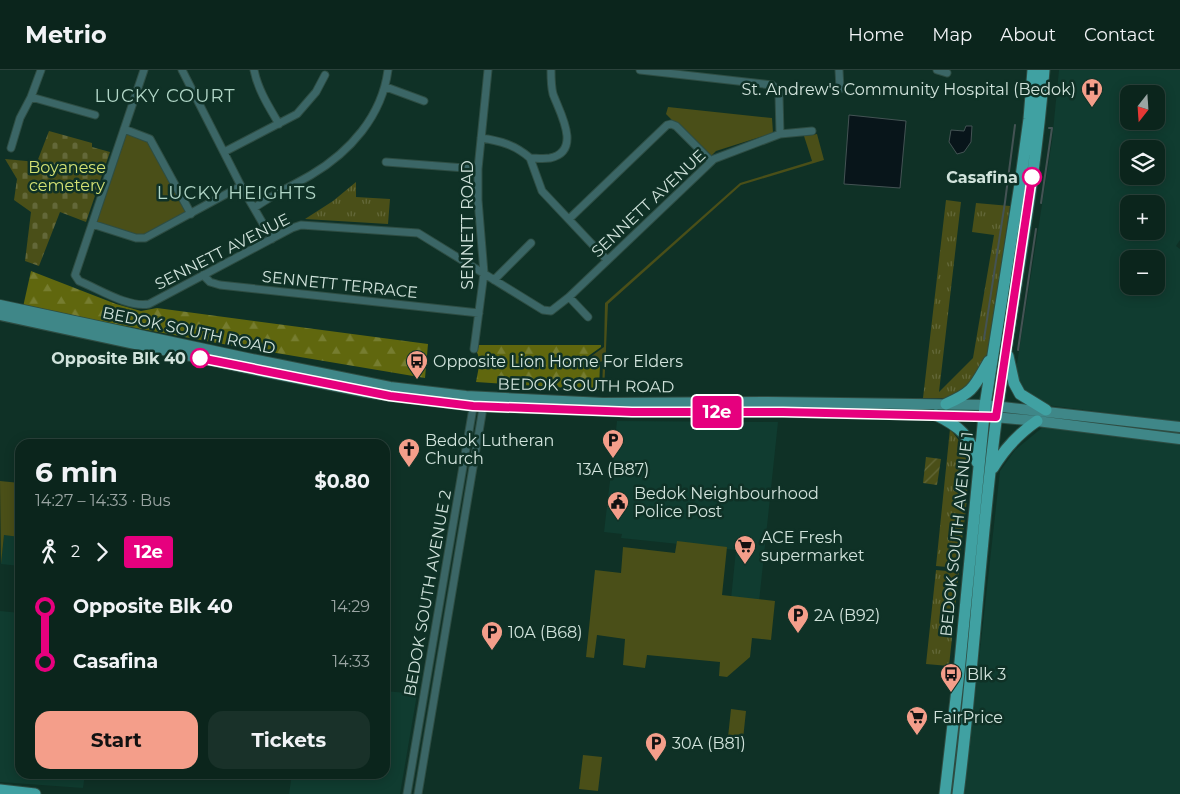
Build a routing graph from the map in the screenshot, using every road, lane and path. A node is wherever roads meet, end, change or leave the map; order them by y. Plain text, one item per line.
1 (42, 70) edge
2 (144, 70) edge
3 (182, 70) edge
4 (254, 70) edge
5 (388, 70) edge
6 (488, 70) edge
7 (551, 70) edge
8 (640, 70) edge
9 (839, 70) edge
10 (937, 70) edge
11 (1033, 70) edge
12 (1044, 70) edge
13 (947, 73) dead end
14 (326, 75) dead end
15 (386, 87) junction
16 (840, 89) dead end
17 (31, 97) junction
18 (424, 101) dead end
19 (95, 115) dead end
20 (279, 124) junction
21 (124, 130) junction
22 (812, 131) dead end
23 (780, 134) junction
24 (481, 138) junction
25 (11, 148) dead end
26 (224, 152) junction
27 (530, 158) junction
28 (711, 161) junction
29 (386, 162) dead end
30 (478, 168) junction
31 (241, 186) junction
32 (254, 208) junction
33 (190, 214) junction
34 (569, 219) junction
35 (92, 224) junction
36 (272, 239) junction
37 (531, 243) dead end
38 (607, 260) junction
39 (484, 273) junction
40 (203, 275) junction
41 (494, 280) junction
42 (569, 296) junction
43 (0, 305) edge
44 (478, 313) junction
45 (0, 315) edge
46 (588, 317) dead end
47 (474, 349) dead end
48 (1006, 349) junction
49 (993, 355) junction
50 (479, 402) junction
51 (946, 404) junction
52 (578, 406) junction
53 (984, 410) junction
54 (1046, 410) junction
55 (997, 411) junction
56 (936, 415) junction
57 (1037, 421) junction
58 (1180, 427) edge
59 (1180, 439) edge
60 (985, 472) junction
61 (0, 790) edge
62 (35, 794) edge
63 (407, 794) edge
64 (418, 794) edge
65 (946, 794) edge
66 (958, 794) edge

1 - 17 street
2 - 21 street
3 - 26 street
4 - 20 street
5 - 15 street
6 - 24 street, SENNETT ROAD
7 - 27 street
8 - 23 street
9 - 16 street
10 - 13 street
11 - 49 main road, BEDOK SOUTH AVENUE 1
12 - 48 main road, BEDOK SOUTH AVENUE 1
14 - 20 street
15 - 18 street
15 - 32 street
17 - 19 street
17 - 25 street
20 - 26 street
21 - 33 street
21 - 35 street
22 - 23 street, SENNETT AVENUE
23 - 28 street, SENNETT AVENUE
24 - 27 street
24 - 30 street, SENNETT ROAD
26 - 31 street
27 - 34 street
28 - 34 street
28 - 38 street, SENNETT AVENUE
29 - 30 street
30 - 39 street, SENNETT ROAD
31 - 32 street
31 - 33 street
32 - 36 street
33 - 35 street
34 - 38 street
35 - 40 street, SENNETT AVENUE
36 - 39 street, SENNETT AVENUE
36 - 40 street, SENNETT AVENUE
37 - 41 street
38 - 42 street, SENNETT AVENUE
39 - 41 street, SENNETT AVENUE
39 - 44 street, SENNETT ROAD
40 - 44 street, SENNETT TERRACE
41 - 42 street, SENNETT AVENUE
42 - 46 street
43 - 50 main road, BEDOK SOUTH ROAD
44 - 47 street, SENNETT ROAD
45 - 50 main road, BEDOK SOUTH ROAD
48 - 54 main road
48 - 55 main road, BEDOK SOUTH AVENUE 1
49 - 51 main road
49 - 53 main road, BEDOK SOUTH AVENUE 1
50 - 52 main road, BEDOK SOUTH ROAD
50 - 63 street, BEDOK SOUTH AVENUE 2
50 - 64 street, BEDOK SOUTH AVENUE 2
51 - 52 main road, BEDOK SOUTH ROAD
51 - 53 main road, BEDOK SOUTH ROAD
52 - 56 main road, BEDOK SOUTH ROAD
53 - 55 main road, BEDOK SOUTH ROAD
53 - 56 main road, BEDOK SOUTH ROAD
53 - 60 main road, BEDOK SOUTH AVENUE 1
54 - 55 main road, BEDOK SOUTH ROAD
54 - 58 main road, BEDOK SOUTH ROAD
55 - 57 main road, BEDOK SOUTH ROAD
55 - 60 main road, BEDOK SOUTH AVENUE 1
56 - 60 main road
57 - 59 main road, BEDOK SOUTH ROAD
57 - 60 main road
60 - 65 main road, BEDOK SOUTH AVENUE 1
60 - 66 main road, BEDOK SOUTH AVENUE 1
61 - 62 main road

